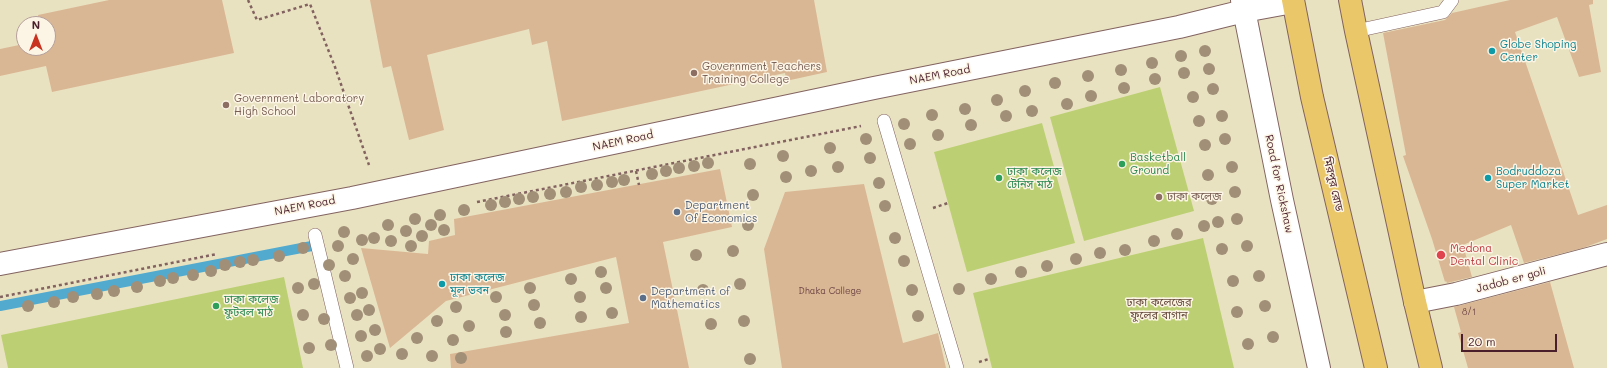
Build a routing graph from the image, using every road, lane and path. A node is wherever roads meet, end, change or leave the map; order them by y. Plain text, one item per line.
1 (248, 0) edge
2 (1295, 0) edge
3 (1350, 0) edge
4 (1452, 0) edge
5 (1243, 5) edge
6 (1356, 31) junction
7 (884, 121) dead end
8 (636, 171) dead end
9 (639, 185) dead end
10 (378, 192) junction
11 (315, 235) dead end
12 (1607, 254) edge
13 (0, 264) edge
14 (1415, 302) junction
15 (347, 368) edge
16 (957, 368) edge
17 (1319, 368) edge
18 (1376, 368) edge
19 (1431, 368) edge

1 - 10 path
2 - 5 street, NAEM Road
2 - 18 highway, মিরপুর রোড
3 - 6 highway
4 - 6 lane
5 - 10 street, NAEM Road
5 - 17 street, Road for Rickshaw
6 - 14 highway
7 - 16 lane
8 - 9 path
10 - 13 street, NAEM Road
11 - 15 lane
12 - 14 street, Jadob er goli
14 - 19 highway

